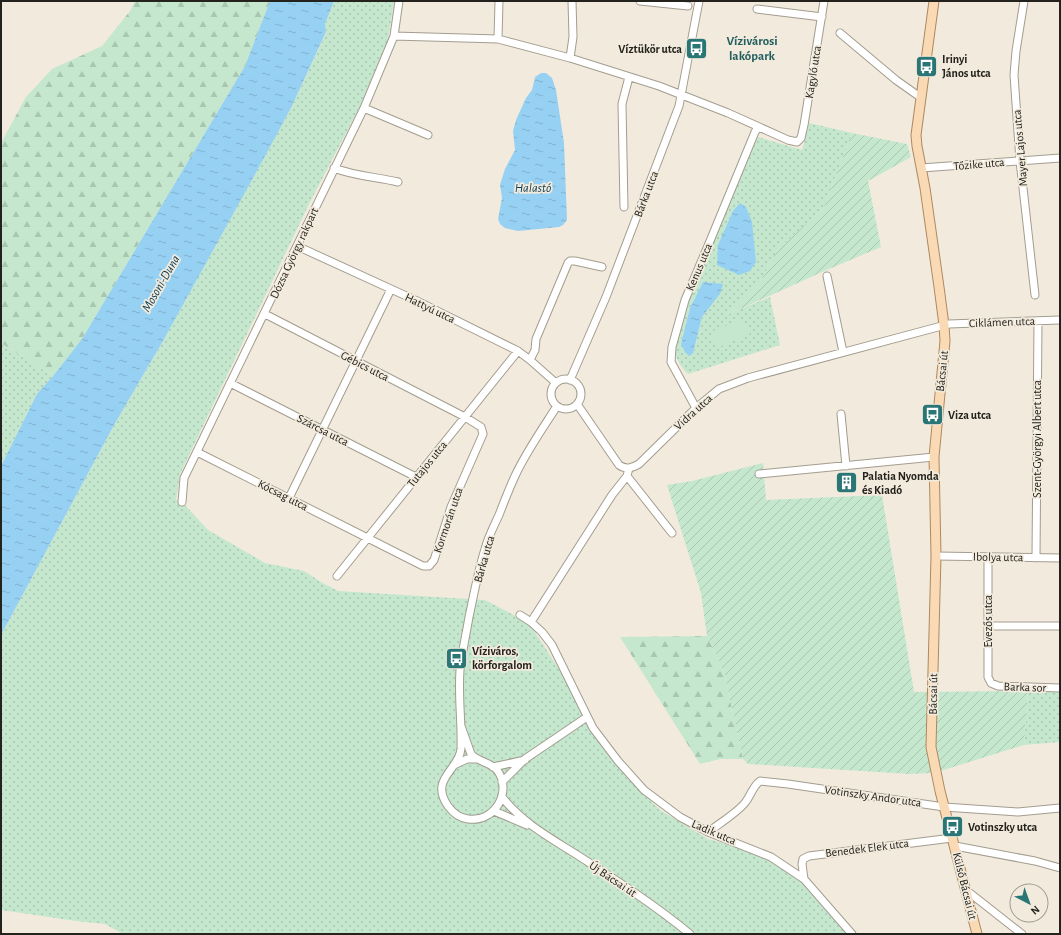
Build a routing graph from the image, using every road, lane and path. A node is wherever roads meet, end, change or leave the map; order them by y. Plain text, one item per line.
1 (399, 1) edge
2 (499, 1) edge
3 (572, 1) edge
4 (640, 1) edge
5 (699, 1) edge
6 (824, 1) edge
7 (934, 1) edge
8 (1024, 1) edge
9 (688, 6) dead end
10 (757, 9) dead end
11 (822, 17) junction
12 (840, 33) dead end
13 (394, 36) junction
14 (498, 40) junction
15 (570, 58) junction
16 (629, 77) junction
17 (681, 95) junction
18 (920, 97) junction
19 (364, 108) junction
20 (758, 127) junction
21 (428, 135) dead end
22 (1060, 158) edge
23 (1020, 160) junction
24 (334, 168) junction
25 (921, 168) junction
26 (398, 182) dead end
27 (624, 207) dead end
28 (297, 246) junction
29 (602, 267) dead end
30 (827, 276) dead end
31 (391, 289) junction
32 (1035, 295) dead end
33 (264, 314) junction
34 (1060, 320) edge
35 (1038, 321) junction
36 (944, 325) junction
37 (518, 351) junction
38 (843, 352) junction
39 (530, 360) junction
40 (356, 361) junction
41 (570, 380) junction
42 (230, 383) junction
43 (556, 383) junction
44 (576, 404) junction
45 (557, 406) junction
46 (696, 408) junction
47 (841, 414) dead end
48 (465, 416) junction
49 (322, 430) junction
50 (197, 452) junction
51 (934, 457) junction
52 (846, 466) junction
53 (629, 468) junction
54 (759, 474) dead end
55 (627, 476) junction
56 (416, 477) junction
57 (289, 498) junction
58 (182, 502) dead end
59 (672, 534) dead end
60 (367, 538) junction
61 (936, 556) junction
62 (988, 557) junction
63 (1036, 558) junction
64 (1060, 558) edge
65 (336, 576) dead end
66 (520, 615) dead end
67 (531, 622) junction
68 (988, 626) junction
69 (1060, 626) edge
70 (991, 683) joint
71 (1060, 688) edge
72 (587, 717) junction
73 (461, 726) junction
74 (479, 759) junction
75 (526, 760) junction
76 (452, 767) junction
77 (493, 767) junction
78 (502, 782) junction
79 (940, 791) joint
80 (502, 797) junction
81 (944, 807) junction
82 (1060, 808) edge
83 (494, 811) junction
84 (533, 827) junction
85 (708, 832) junction
86 (954, 842) junction
87 (1060, 868) edge
88 (804, 879) junction
89 (966, 890) junction
90 (690, 934) edge
91 (852, 934) edge
92 (977, 934) edge
93 (1022, 934) edge

1 - 13 street, Dózsa György rakpart
2 - 14 street
3 - 15 street
4 - 9 street
5 - 17 street, Bárka utca
6 - 11 street, Kagyló utca
7 - 18 main road, Bácsai út
8 - 23 street, Mayer Lajos utca
10 - 11 street
11 - 20 street, Kagyló utca
12 - 18 street
13 - 14 street
13 - 19 street, Dózsa György rakpart
14 - 15 street
15 - 16 street
16 - 17 street
16 - 27 street
17 - 20 street
17 - 41 street, Bárka utca
18 - 25 main road, Bácsai út
19 - 21 street
19 - 24 street, Dózsa György rakpart
20 - 46 street, Kenus utca
22 - 23 street, Tőzike utca
23 - 25 street, Tőzike utca
23 - 32 street, Mayer Lajos utca
24 - 26 street
24 - 28 street, Dózsa György rakpart
25 - 36 main road, Bácsai út
28 - 31 street, Hattyú utca
28 - 33 street, Dózsa György rakpart
29 - 39 street
30 - 38 street
31 - 37 street, Hattyú utca
31 - 40 street
33 - 40 street, Gébics utca
33 - 42 street, Dózsa György rakpart
34 - 35 street, Ciklámen utca
35 - 36 street, Ciklámen utca
35 - 63 street, Szent-Györgyi Albert utca
36 - 38 street, Vidra utca
36 - 51 main road, Bácsai út
37 - 39 street, Hattyú utca
37 - 48 street, Tutajos utca
38 - 46 street, Vidra utca
39 - 43 street, Hattyú utca
40 - 48 street, Gébics utca
40 - 49 street
41 - 43 street
41 - 44 street
42 - 49 street, Szárcsa utca
42 - 50 street, Dózsa György rakpart
43 - 45 street
44 - 45 street
44 - 53 street
45 - 73 street, Bárka utca
46 - 53 street, Vidra utca
47 - 52 street
48 - 56 street, Tutajos utca
48 - 60 street, Kormorán utca
49 - 56 street, Szárcsa utca
49 - 57 street
50 - 57 street, Kócsag utca
50 - 58 street, Dózsa György rakpart
51 - 52 street
51 - 61 main road, Bácsai út
52 - 54 street
53 - 55 street
55 - 59 street
55 - 67 street
56 - 60 street, Tutajos utca
57 - 60 street, Kócsag utca
60 - 65 street, Tutajos utca
61 - 62 street, Ibolya utca
61 - 79 main road, Bácsai út
62 - 63 street, Ibolya utca
62 - 68 street, Evezős utca
63 - 64 street, Ibolya utca
66 - 67 street, Ladik utca
67 - 72 street, Ladik utca
68 - 69 street
68 - 70 street, Evezős utca
70 - 71 street, Barka sor
72 - 75 street
72 - 85 street, Ladik utca
73 - 74 street
73 - 76 street
74 - 76 street
74 - 77 street
75 - 77 street
75 - 78 street
76 - 83 street
77 - 78 street
78 - 80 street
79 - 81 main road, Külső Bácsai út
80 - 83 street
80 - 84 street, Új Bácsai út
81 - 82 street, Votinszky Andor utca
81 - 85 street, Votinszky Andor utca
81 - 86 main road, Külső Bácsai út
83 - 84 street, Új Bácsai út
84 - 90 street, Új Bácsai út
85 - 88 street, Ladik utca
86 - 87 street, Benedek Elek utca
86 - 88 street, Benedek Elek utca
86 - 89 main road, Külső Bácsai út
88 - 91 street, Ladik utca
89 - 92 main road, Külső Bácsai út
89 - 93 street

